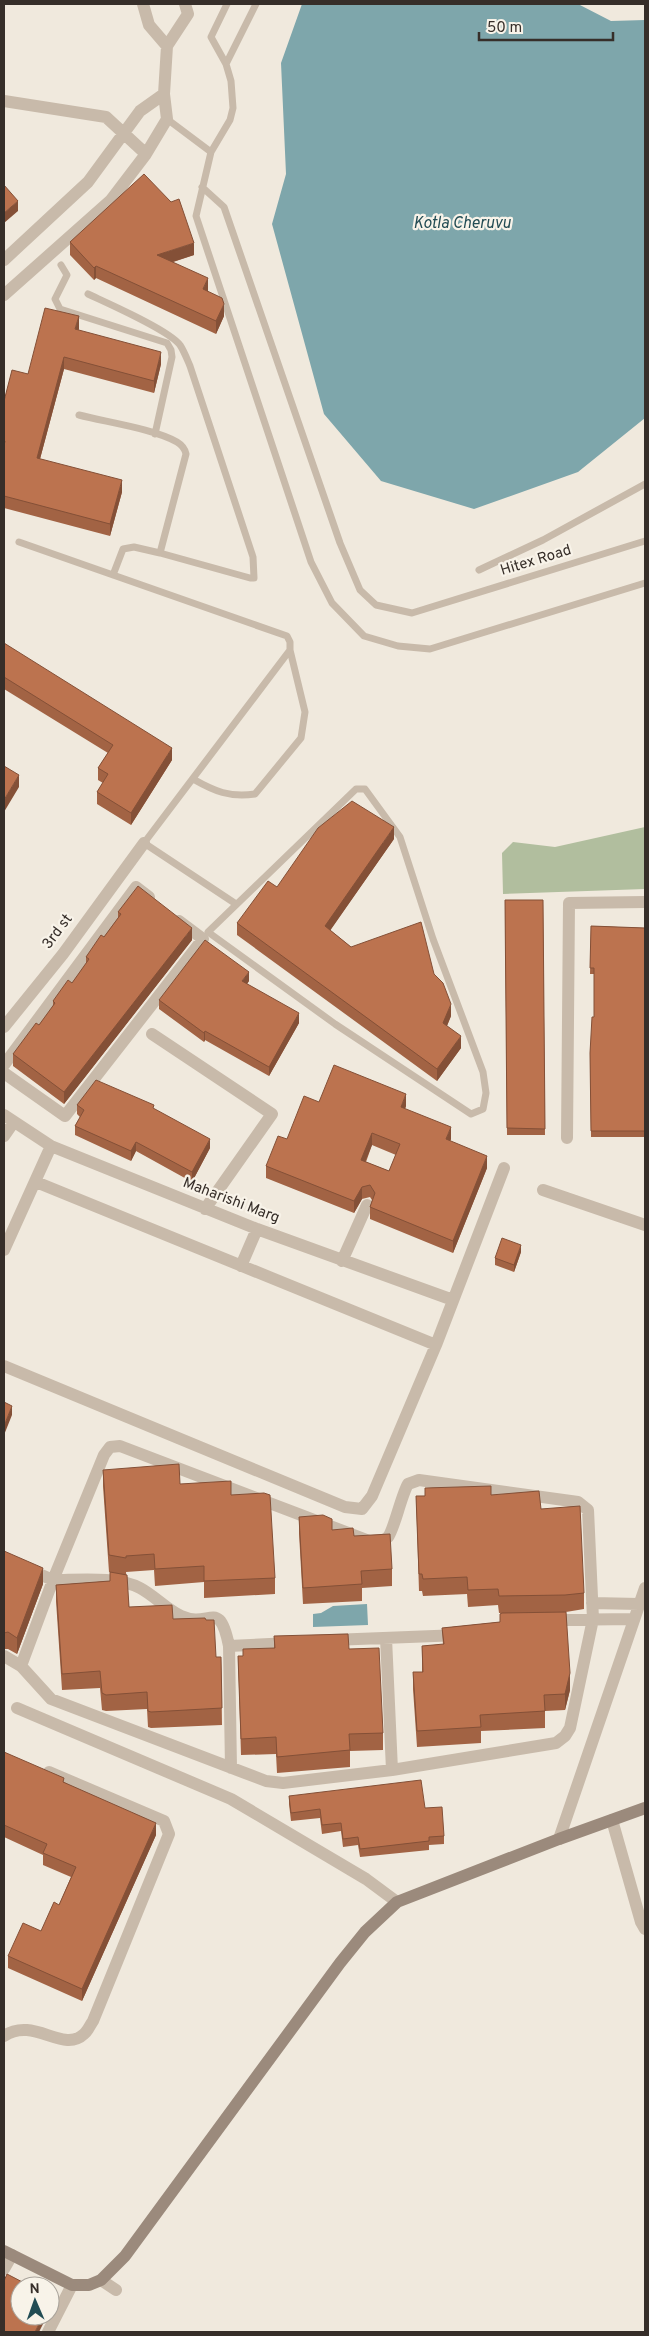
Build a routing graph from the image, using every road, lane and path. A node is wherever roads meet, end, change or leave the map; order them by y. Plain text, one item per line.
1 (143, 4) edge
2 (185, 4) edge
3 (227, 4) edge
4 (256, 4) edge
5 (167, 46) junction
6 (226, 64) junction
7 (164, 94) junction
8 (4, 101) edge
9 (167, 119) junction
10 (124, 136) junction
11 (211, 152) junction
12 (146, 154) junction
13 (202, 187) junction
14 (4, 260) edge
15 (60, 265) dead end
16 (88, 294) dead end
17 (4, 295) edge
18 (79, 415) dead end
19 (155, 434) junction
20 (645, 484) edge
21 (645, 541) edge
22 (18, 542) dead end
23 (160, 553) junction
24 (478, 570) dead end
25 (113, 575) junction
26 (645, 584) edge
27 (290, 650) junction
28 (193, 779) junction
29 (144, 843) junction
30 (645, 902) edge
31 (236, 904) junction
32 (59, 959) junction
33 (74, 971) junction
34 (4, 1027) edge
35 (152, 1034) dead end
36 (4, 1065) edge
37 (4, 1073) edge
38 (8, 1119) edge
39 (4, 1136) edge
40 (566, 1138) dead end
41 (51, 1146) junction
42 (504, 1168) dead end
43 (36, 1182) junction
44 (543, 1190) dead end
45 (367, 1205) dead end
46 (204, 1208) junction
47 (645, 1225) edge
48 (257, 1229) junction
49 (4, 1250) edge
50 (342, 1261) junction
51 (241, 1266) junction
52 (453, 1300) junction
53 (436, 1346) junction
54 (4, 1366) edge
55 (4, 1559) edge
56 (53, 1580) junction
57 (645, 1588) edge
58 (592, 1603) junction
59 (639, 1604) junction
60 (593, 1619) junction
61 (634, 1619) junction
62 (536, 1620) edge
63 (469, 1634) edge
64 (386, 1638) junction
65 (229, 1646) junction
66 (4, 1656) edge
67 (21, 1666) junction
68 (17, 1708) dead end
69 (39, 1768) edge
70 (231, 1768) junction
71 (392, 1770) junction
72 (645, 1808) edge
73 (612, 1820) junction
74 (559, 1839) junction
75 (397, 1902) junction
76 (645, 1929) edge
77 (4, 2036) edge
78 (8, 2253) edge
79 (4, 2269) edge
80 (101, 2280) junction
81 (72, 2285) junction
82 (116, 2290) dead end
83 (48, 2332) edge

1 - 5 street
2 - 5 street
3 - 6 lane
4 - 6 lane
5 - 7 street
6 - 11 lane
7 - 9 street
7 - 10 street
8 - 10 street
9 - 11 lane
9 - 12 street
10 - 12 street
10 - 14 street
11 - 13 lane
12 - 17 street
13 - 21 lane, Hitex Road
13 - 26 lane
15 - 19 lane
16 - 23 lane
18 - 19 lane
19 - 23 lane
20 - 24 lane
22 - 25 lane
23 - 25 lane
25 - 27 lane
27 - 28 lane
27 - 28 lane
28 - 29 lane
29 - 31 lane
29 - 32 street, 3rd st
30 - 40 street
31 - 31 lane
32 - 33 street
32 - 34 street, 3rd st
33 - 36 street
33 - 37 street
35 - 46 street
38 - 39 street
38 - 41 street, Maharishi Marg
41 - 43 street
41 - 46 street, Maharishi Marg
42 - 52 street
43 - 49 street
43 - 51 street
44 - 47 street
45 - 50 street
46 - 48 street, Maharishi Marg
48 - 50 street, Maharishi Marg
48 - 51 street
50 - 52 street, Maharishi Marg
51 - 53 street
52 - 53 street
53 - 54 street
55 - 56 street
56 - 58 street
56 - 65 street
56 - 67 street
57 - 59 street
58 - 59 street
58 - 60 street
59 - 61 street
60 - 61 street
60 - 62 street
60 - 71 street
61 - 74 street
63 - 64 street
64 - 65 street
64 - 71 street
65 - 70 street
66 - 67 street
67 - 70 street
68 - 75 street
69 - 77 street
70 - 71 street
72 - 73 street
73 - 74 street
73 - 76 street
74 - 75 street
75 - 80 street
78 - 79 street
78 - 81 street
80 - 81 street
80 - 82 street
81 - 83 street

